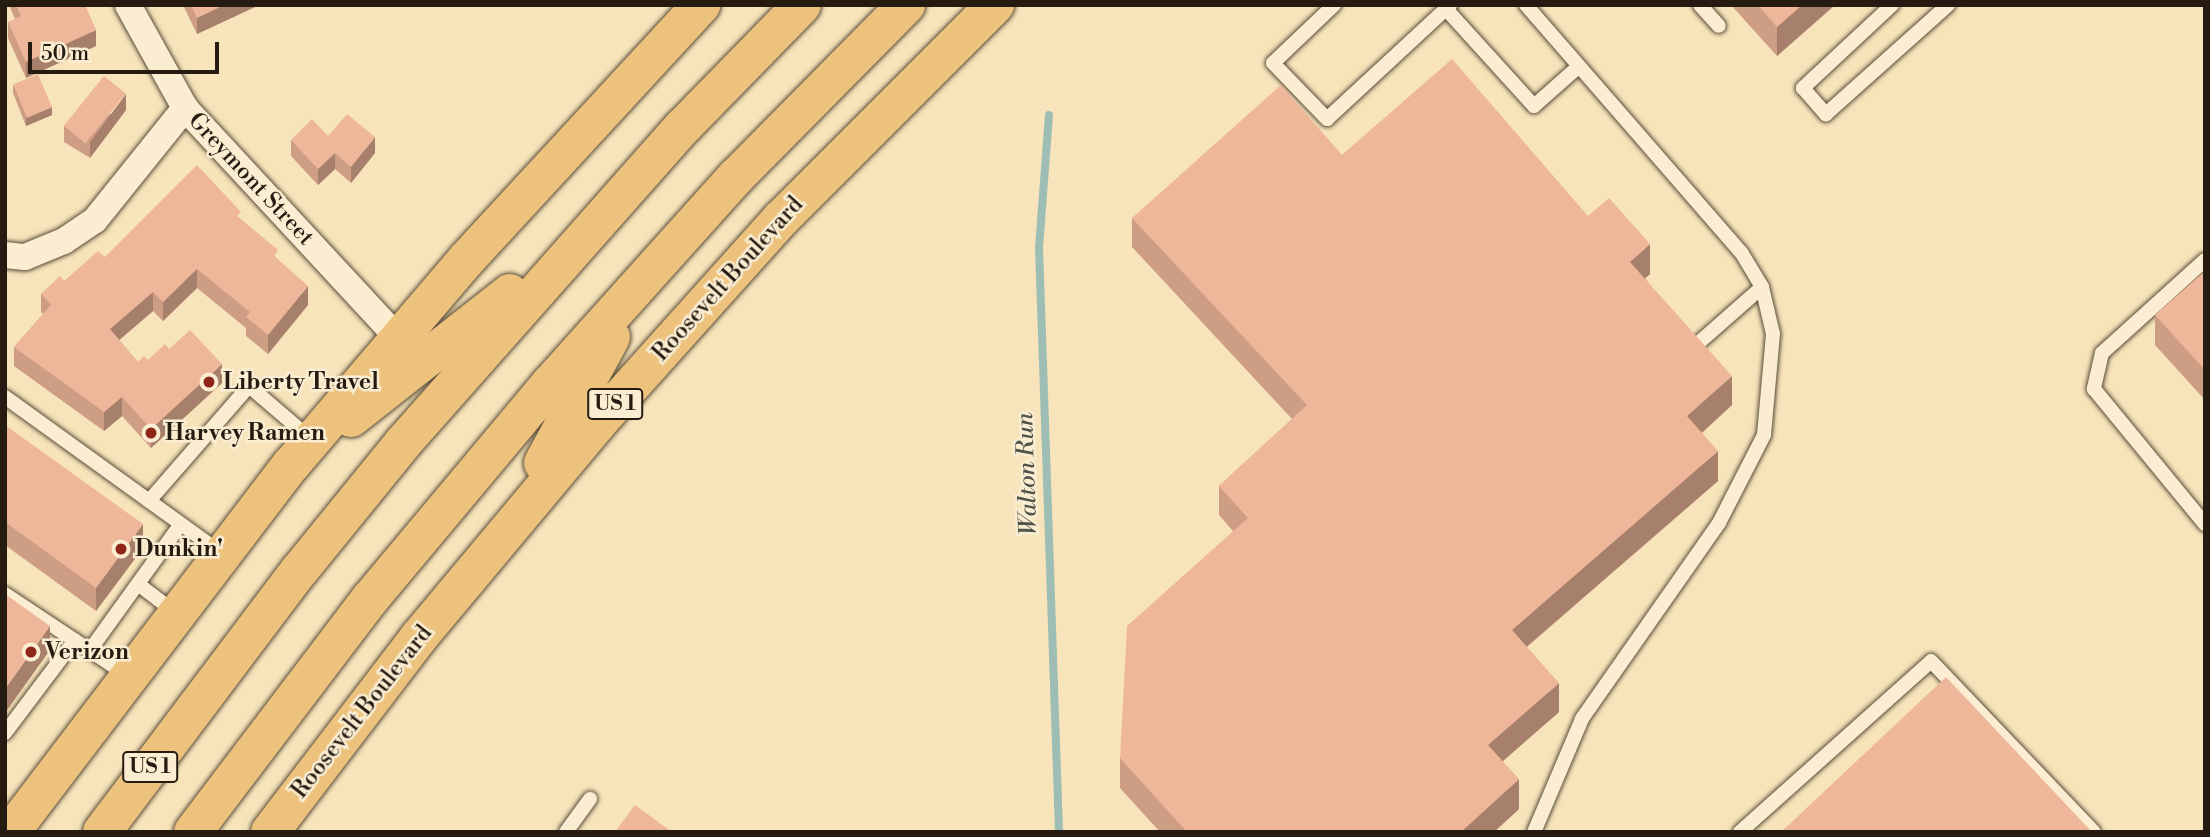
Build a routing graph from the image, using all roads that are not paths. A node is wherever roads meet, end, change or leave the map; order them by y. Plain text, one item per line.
1 (128, 5) edge
2 (701, 5) edge
3 (802, 5) edge
4 (906, 5) edge
5 (995, 5) edge
6 (1334, 5) edge
7 (1526, 5) edge
8 (1700, 5) edge
9 (1892, 5) edge
10 (1948, 5) edge
11 (1448, 7) edge
12 (1719, 26) dead end
13 (1579, 66) junction
14 (185, 108) junction
15 (588, 231) junction
16 (5, 255) edge
17 (2205, 260) edge
18 (643, 280) junction
19 (1762, 288) junction
20 (397, 337) junction
21 (1695, 346) edge
22 (5, 397) edge
23 (307, 450) junction
24 (149, 501) junction
25 (181, 524) junction
26 (2205, 524) edge
27 (507, 529) junction
28 (221, 553) junction
29 (138, 584) junction
30 (5, 594) edge
31 (176, 613) junction
32 (75, 640) junction
33 (90, 650) junction
34 (128, 676) junction
35 (5, 733) edge
36 (590, 799) dead end
37 (11, 832) edge
38 (102, 832) edge
39 (193, 832) edge
40 (270, 832) edge
41 (566, 832) edge
42 (1534, 832) edge
43 (1740, 832) edge
44 (2094, 832) edge

1 - 14 street, Greymont Street
2 - 20 highway
3 - 15 highway, US 1
4 - 18 highway, US 1
5 - 27 highway, Roosevelt Boulevard / US 1
6 - 11 lane
7 - 13 lane
8 - 12 lane
9 - 10 lane
11 - 13 lane
13 - 19 lane
14 - 16 street
14 - 20 street, Greymont Street
15 - 23 highway
15 - 38 highway, US 1
17 - 26 lane
18 - 27 highway
18 - 39 highway, US 1
19 - 21 lane
19 - 42 lane
20 - 23 highway
22 - 24 lane
23 - 24 lane
23 - 28 highway
24 - 25 lane
25 - 28 lane
25 - 29 lane
27 - 40 highway, Roosevelt Boulevard / US 1
28 - 31 highway
29 - 31 lane
29 - 33 lane
30 - 32 lane
31 - 34 highway
32 - 33 lane
32 - 35 lane
33 - 34 lane
34 - 37 highway
36 - 41 lane
43 - 44 lane

